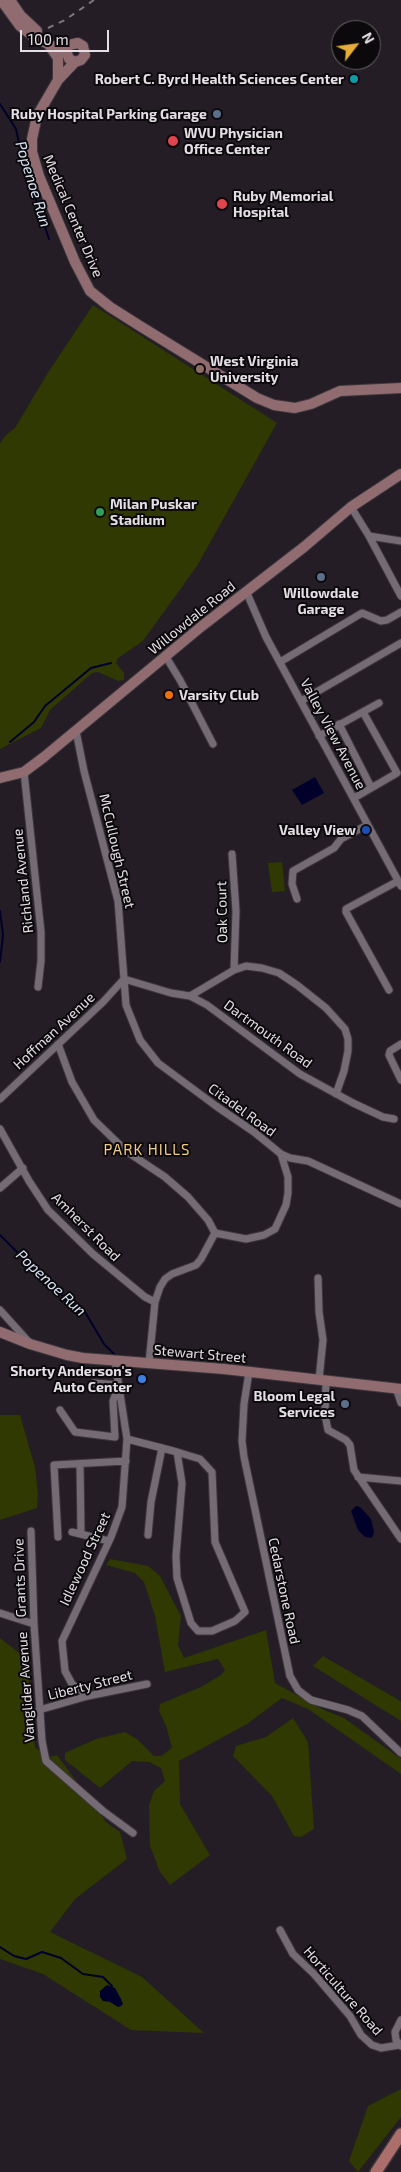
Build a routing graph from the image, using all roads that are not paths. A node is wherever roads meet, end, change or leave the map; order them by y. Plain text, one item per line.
1 (6, 4) edge
2 (46, 42) junction
3 (69, 54) junction
4 (58, 80) junction
5 (401, 388) edge
6 (401, 474) edge
7 (351, 507) junction
8 (369, 536) junction
9 (401, 541) edge
10 (246, 591) junction
11 (401, 596) edge
12 (401, 612) edge
13 (401, 643) edge
14 (166, 657) junction
15 (280, 662) junction
16 (301, 701) junction
17 (379, 703) dead end
18 (363, 712) junction
19 (339, 724) junction
20 (76, 731) junction
21 (319, 736) junction
22 (213, 744) dead end
23 (24, 772) junction
24 (0, 778) edge
25 (371, 787) junction
26 (354, 798) junction
27 (367, 825) junction
28 (232, 854) dead end
29 (399, 883) edge
30 (297, 899) dead end
31 (234, 970) junction
32 (124, 979) junction
33 (38, 987) dead end
34 (390, 990) dead end
35 (190, 996) junction
36 (58, 1044) junction
37 (401, 1044) edge
38 (401, 1080) edge
39 (336, 1094) junction
40 (0, 1099) edge
41 (394, 1119) dead end
42 (0, 1129) edge
43 (281, 1154) junction
44 (23, 1168) junction
45 (0, 1188) edge
46 (401, 1204) edge
47 (215, 1233) junction
48 (318, 1278) dead end
49 (155, 1302) junction
50 (0, 1310) edge
51 (0, 1332) edge
52 (30, 1344) junction
53 (114, 1362) junction
54 (149, 1363) junction
55 (249, 1372) junction
56 (322, 1381) junction
57 (94, 1382) dead end
58 (119, 1385) junction
59 (398, 1389) edge
60 (401, 1403) edge
61 (60, 1410) dead end
62 (128, 1439) junction
63 (162, 1448) junction
64 (177, 1452) junction
65 (126, 1461) junction
66 (80, 1464) junction
67 (358, 1477) junction
68 (401, 1481) edge
69 (31, 1531) dead end
70 (72, 1532) dead end
71 (81, 1534) junction
72 (148, 1535) dead end
73 (58, 1537) dead end
74 (401, 1539) edge
75 (109, 1540) junction
76 (0, 1613) edge
77 (34, 1624) junction
78 (147, 1684) dead end
79 (88, 1696) junction
80 (40, 1710) junction
81 (401, 1753) edge
82 (133, 1834) dead end
83 (280, 1930) dead end
84 (401, 2020) edge
85 (400, 2046) edge
86 (401, 2134) edge
87 (376, 2172) edge

1 - 2 street
1 - 3 street
2 - 3 street
2 - 4 street
3 - 4 street, Medical Center Drive
4 - 5 street, Medical Center Drive
6 - 7 street, Willowdale Road
7 - 8 street
7 - 10 street, Willowdale Road
8 - 9 street
8 - 11 street
10 - 14 street, Willowdale Road
10 - 15 street, Valley View Avenue
12 - 15 street
13 - 16 street
14 - 20 street, Willowdale Road
14 - 22 street
15 - 16 street, Valley View Avenue
16 - 21 street, Valley View Avenue
17 - 18 street
18 - 19 street
18 - 25 street
19 - 21 street
19 - 25 street
20 - 23 street, Willowdale Road
20 - 32 street, McCullough Street
21 - 26 street, Valley View Avenue
23 - 24 street, Willowdale Road
23 - 33 street, Richland Avenue
25 - 26 street
26 - 27 street, Valley View Avenue
27 - 29 street, Valley View Avenue
27 - 30 street
28 - 31 street, Oak Court
29 - 34 street
31 - 35 street
31 - 39 street
32 - 35 street, Dartmouth Road
32 - 36 street, Hoffman Avenue
32 - 43 street, Citadel Road
35 - 39 street, Dartmouth Road
36 - 40 street, Hoffman Avenue
36 - 47 street
37 - 38 street
39 - 41 street, Dartmouth Road
42 - 44 street, Amherst Road
43 - 46 street, Citadel Road
43 - 47 street
44 - 45 street
44 - 49 street, Amherst Road
47 - 49 street
48 - 56 street
49 - 54 street
50 - 52 street
51 - 52 street, Stewart Street
52 - 53 street, Stewart Street
53 - 54 street, Stewart Street
53 - 58 street, Idlewood Street
54 - 55 street, Stewart Street
55 - 56 street, Stewart Street
55 - 81 street, Cedarstone Road
56 - 59 street, Stewart Street
56 - 67 street
57 - 58 street
58 - 61 street
58 - 62 street, Idlewood Street
59 - 60 street
62 - 63 street
62 - 65 street, Idlewood Street
63 - 64 street
63 - 72 street
64 - 64 street
65 - 66 street
65 - 75 street, Idlewood Street
66 - 71 street
66 - 73 street
67 - 68 street
67 - 74 street
69 - 77 street, Grants Drive
70 - 71 street
71 - 75 street
75 - 79 street, Idlewood Street
76 - 77 street, Vanglider Avenue
77 - 80 street, Vanglider Avenue
78 - 79 street, Liberty Street
79 - 80 street, Liberty Street
80 - 82 street, Vanglider Avenue
83 - 85 street, Horticulture Road
84 - 85 street
86 - 87 main road

